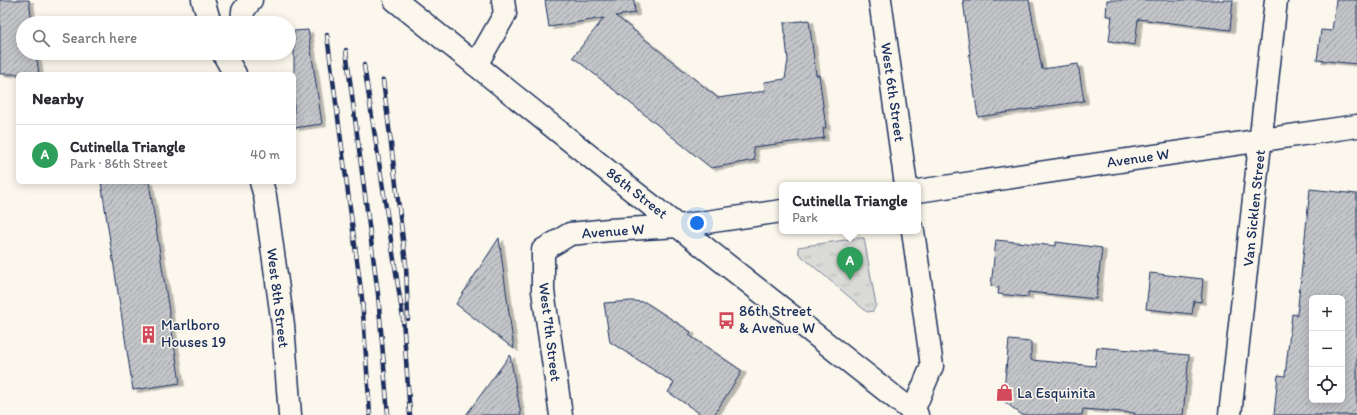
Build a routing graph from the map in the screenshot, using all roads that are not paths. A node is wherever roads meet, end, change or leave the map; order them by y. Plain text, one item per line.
1 (203, 0) edge
2 (251, 0) edge
3 (395, 0) edge
4 (503, 0) edge
5 (880, 0) edge
6 (1276, 0) edge
7 (208, 16) edge
8 (242, 16) edge
9 (227, 60) edge
10 (238, 60) edge
11 (476, 64) junction
12 (235, 72) edge
13 (236, 72) edge
14 (1357, 126) edge
15 (1261, 140) junction
16 (906, 182) edge
17 (262, 184) edge
18 (921, 191) edge
19 (779, 211) edge
20 (679, 226) junction
21 (913, 234) edge
22 (544, 250) joint
23 (915, 413) edge
24 (290, 415) edge
25 (561, 415) edge
26 (1230, 415) edge

1 - 7 street
2 - 8 street
3 - 11 street, 86th Street
4 - 11 street
5 - 16 street, West 6th Street
6 - 15 street, Van Sicklen Street
9 - 12 street
10 - 13 street
11 - 20 street, 86th Street
14 - 15 street, Avenue W
15 - 18 street, Avenue W
15 - 26 street, Van Sicklen Street
17 - 24 street, West 8th Street
19 - 20 street, Avenue W
20 - 22 street, Avenue W
20 - 23 street, 86th Street
21 - 23 street
22 - 25 street, West 7th Street

